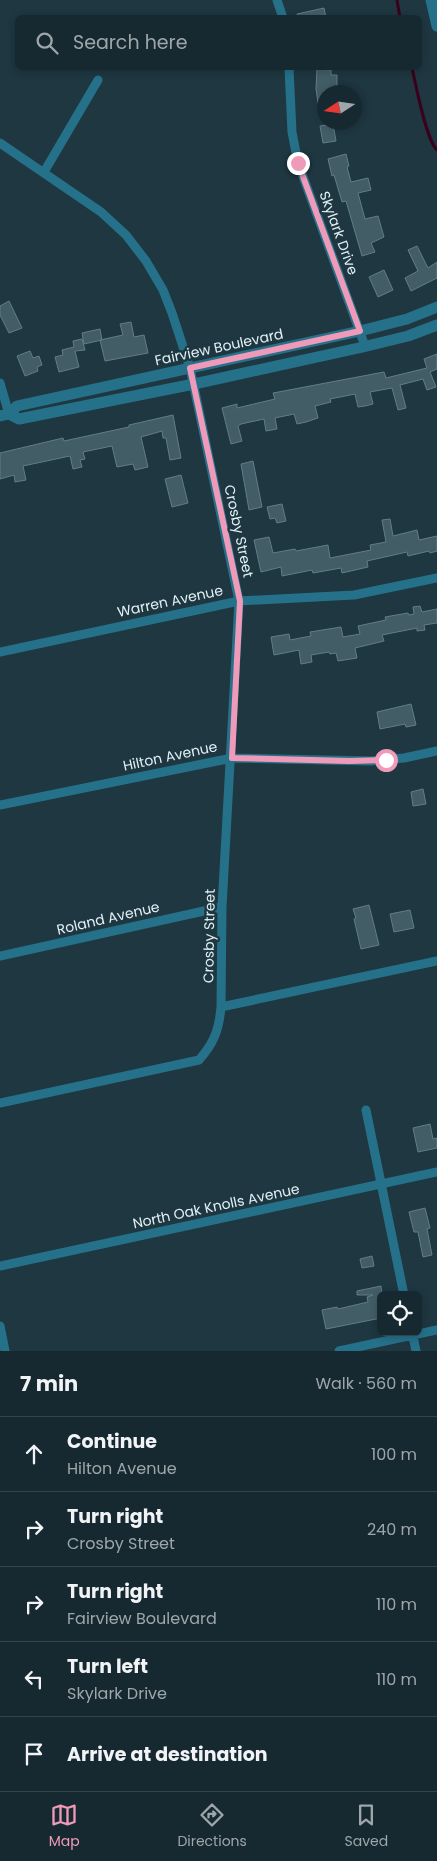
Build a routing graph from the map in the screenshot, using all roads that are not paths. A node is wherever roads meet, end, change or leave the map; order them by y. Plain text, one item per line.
1 (277, 0) edge
2 (431, 0) edge
3 (282, 15) edge
4 (437, 26) edge
5 (289, 70) edge
6 (98, 80) dead end
7 (0, 143) edge
8 (44, 172) junction
9 (437, 307) edge
10 (437, 325) edge
11 (360, 331) junction
12 (365, 346) junction
13 (190, 368) junction
14 (0, 383) edge
15 (194, 384) junction
16 (4, 415) edge
17 (437, 578) edge
18 (240, 601) junction
19 (0, 652) edge
20 (437, 751) edge
21 (232, 758) junction
22 (0, 805) edge
23 (222, 907) junction
24 (0, 956) edge
25 (437, 961) edge
26 (221, 1007) junction
27 (0, 1103) edge
28 (366, 1110) dead end
29 (437, 1172) edge
30 (382, 1185) junction
31 (0, 1266) edge
32 (403, 1291) edge
33 (0, 1326) edge
34 (437, 1330) edge
35 (422, 1332) edge
36 (403, 1336) edge
37 (412, 1336) edge
38 (5, 1351) edge
39 (339, 1351) edge
40 (416, 1351) edge

1 - 3 street
2 - 4 street
5 - 11 street, Skylark Drive
6 - 8 street
7 - 8 street, Crosby Street
8 - 13 street, Crosby Street
9 - 11 street, Fairview Boulevard
10 - 12 street
11 - 12 street, Skylark Drive
11 - 13 street, Fairview Boulevard
12 - 15 street
13 - 15 street, Crosby Street
13 - 16 street, Fairview Boulevard
14 - 16 street
15 - 16 street
15 - 18 street, Crosby Street
17 - 18 street, Warren Avenue
18 - 19 street, Warren Avenue
18 - 21 street, Crosby Street
20 - 21 street, Hilton Avenue
21 - 22 street, Hilton Avenue
21 - 23 street, Crosby Street
23 - 24 street, Roland Avenue
23 - 26 street, Crosby Street
25 - 26 street
26 - 27 street, Crosby Street
28 - 30 street
29 - 30 street, North Oak Knolls Avenue
30 - 31 street, North Oak Knolls Avenue
30 - 32 street
33 - 38 street
34 - 35 street
36 - 39 street
37 - 40 street

